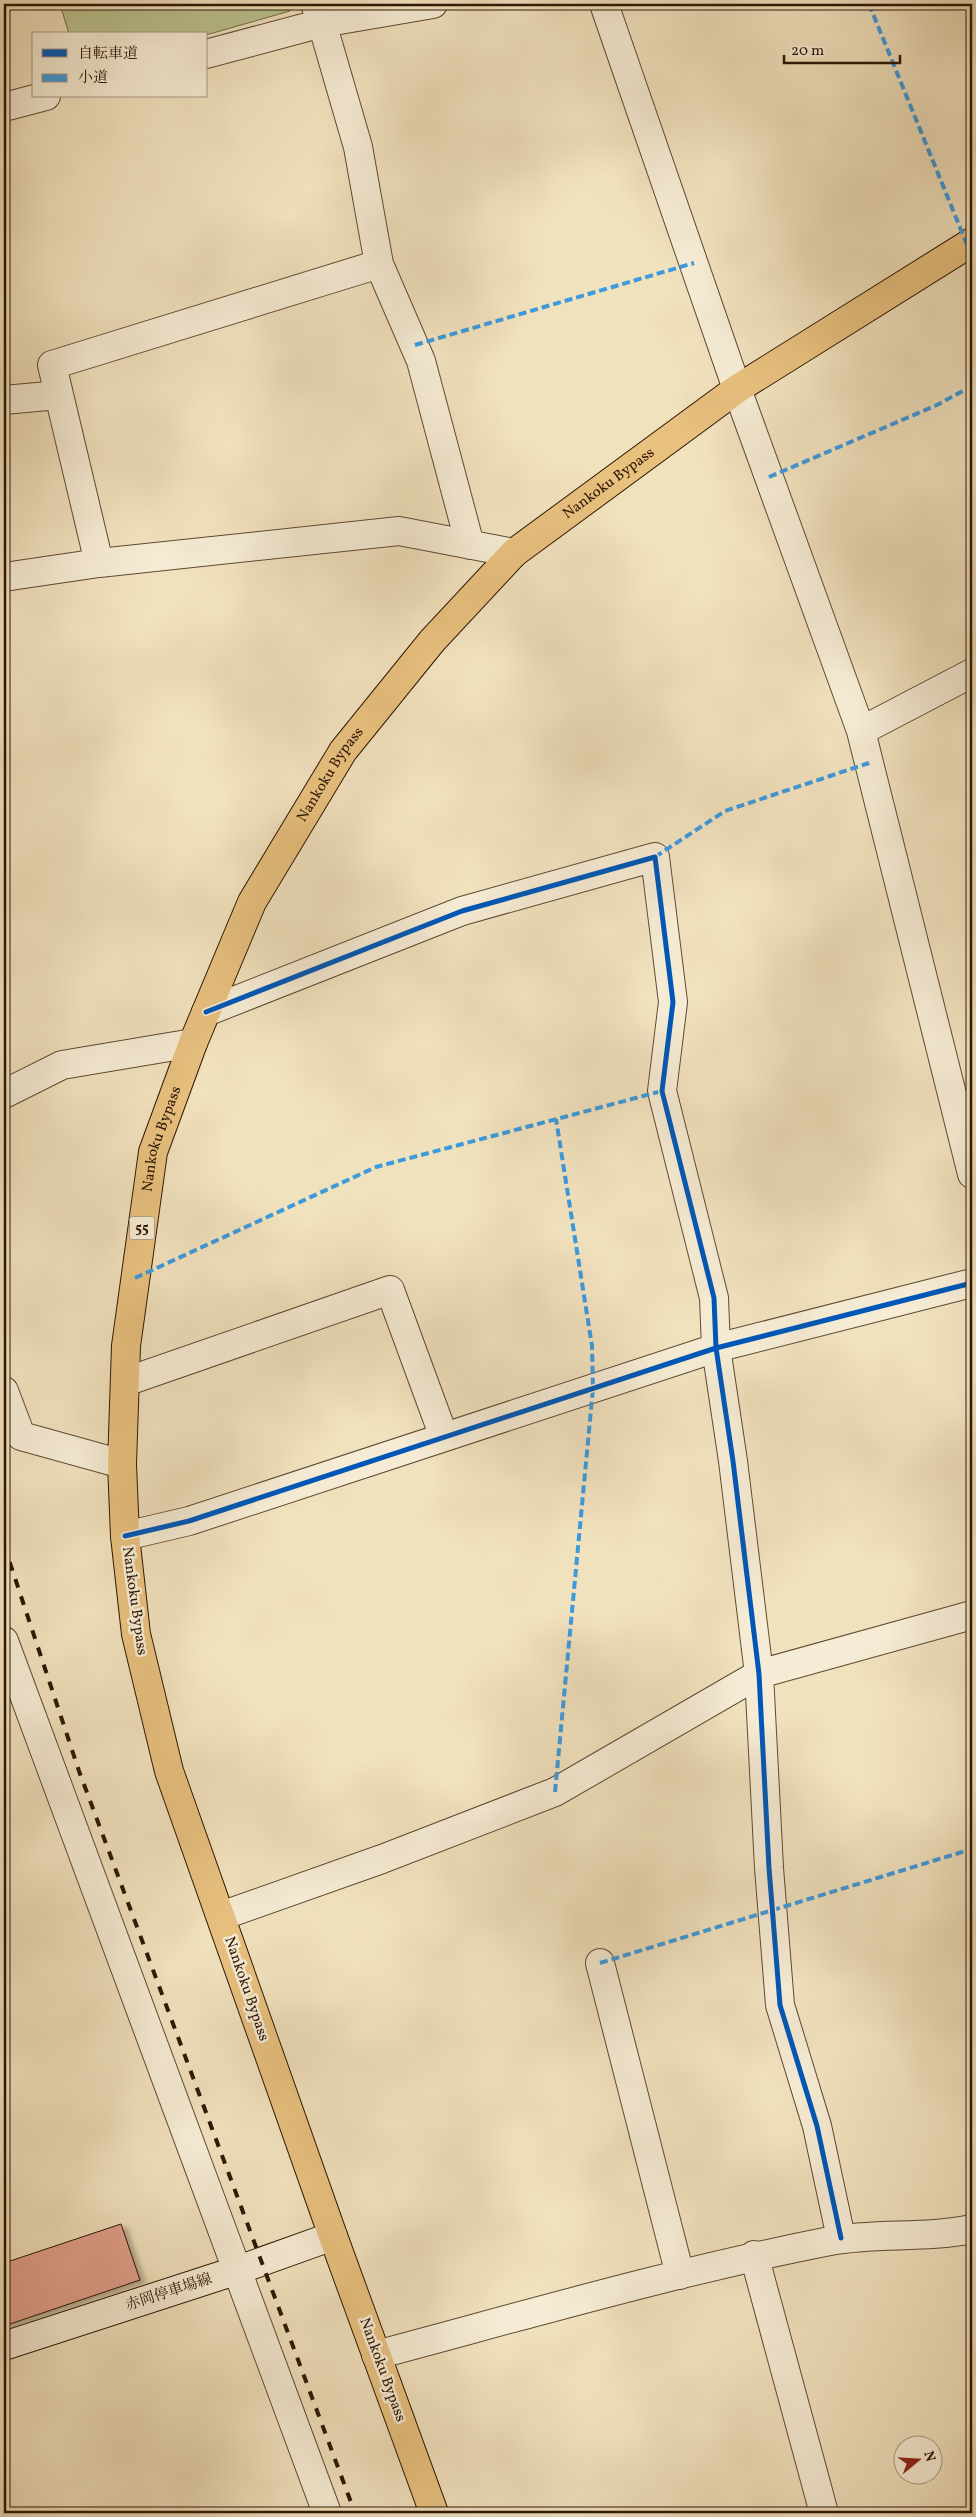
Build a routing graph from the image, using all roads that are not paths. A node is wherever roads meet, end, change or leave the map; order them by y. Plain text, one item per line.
1 (433, 4) edge
2 (604, 4) edge
3 (318, 13) edge
4 (208, 53) edge
5 (38, 98) edge
6 (4, 107) edge
7 (972, 242) edge
8 (379, 264) junction
9 (737, 389) junction
10 (59, 395) junction
11 (4, 400) edge
12 (470, 545) junction
13 (514, 554) junction
14 (98, 563) junction
15 (4, 578) edge
16 (972, 673) edge
17 (861, 731) junction
18 (206, 1012) junction
19 (193, 1043) junction
20 (4, 1094) edge
21 (972, 1174) edge
22 (972, 1283) edge
23 (716, 1348) junction
24 (125, 1382) junction
25 (4, 1391) edge
26 (444, 1437) junction
27 (122, 1464) junction
28 (125, 1536) junction
29 (972, 1615) edge
30 (4, 1641) edge
31 (759, 1674) junction
32 (221, 1916) junction
33 (600, 1963) dead end
34 (972, 2229) edge
35 (333, 2236) junction
36 (841, 2238) junction
37 (754, 2255) junction
38 (238, 2270) junction
39 (680, 2275) junction
40 (4, 2346) edge
41 (376, 2355) junction
42 (321, 2512) edge
43 (434, 2513) edge
44 (824, 2513) edge

1 - 3 street
2 - 9 street
3 - 4 street
3 - 8 street
5 - 6 street
7 - 9 highway, Nankoku Bypass / 55
8 - 10 street
8 - 12 street
9 - 13 highway, Nankoku Bypass / 55
9 - 17 street
10 - 11 street
10 - 14 street
12 - 13 street
12 - 14 street
13 - 18 highway, Nankoku Bypass / 55
14 - 15 street
16 - 17 street
17 - 21 street
18 - 19 highway, Nankoku Bypass / 55
18 - 23 street
19 - 20 street
19 - 24 highway, Nankoku Bypass / 55
22 - 23 street
23 - 26 street
23 - 31 street
24 - 26 street
24 - 27 highway, Nankoku Bypass / 55
25 - 27 street
26 - 28 street
27 - 28 highway, Nankoku Bypass / 55
28 - 32 highway, Nankoku Bypass / 55
29 - 31 street
30 - 38 street
31 - 32 street
31 - 36 street
32 - 35 highway, Nankoku Bypass / 55
33 - 39 street
34 - 36 street
35 - 38 street, 赤岡停車場線
35 - 41 highway, Nankoku Bypass / 55
36 - 37 street
37 - 39 street
37 - 44 street
38 - 40 street, 赤岡停車場線
38 - 42 street
39 - 41 street
41 - 43 highway, Nankoku Bypass / 55

